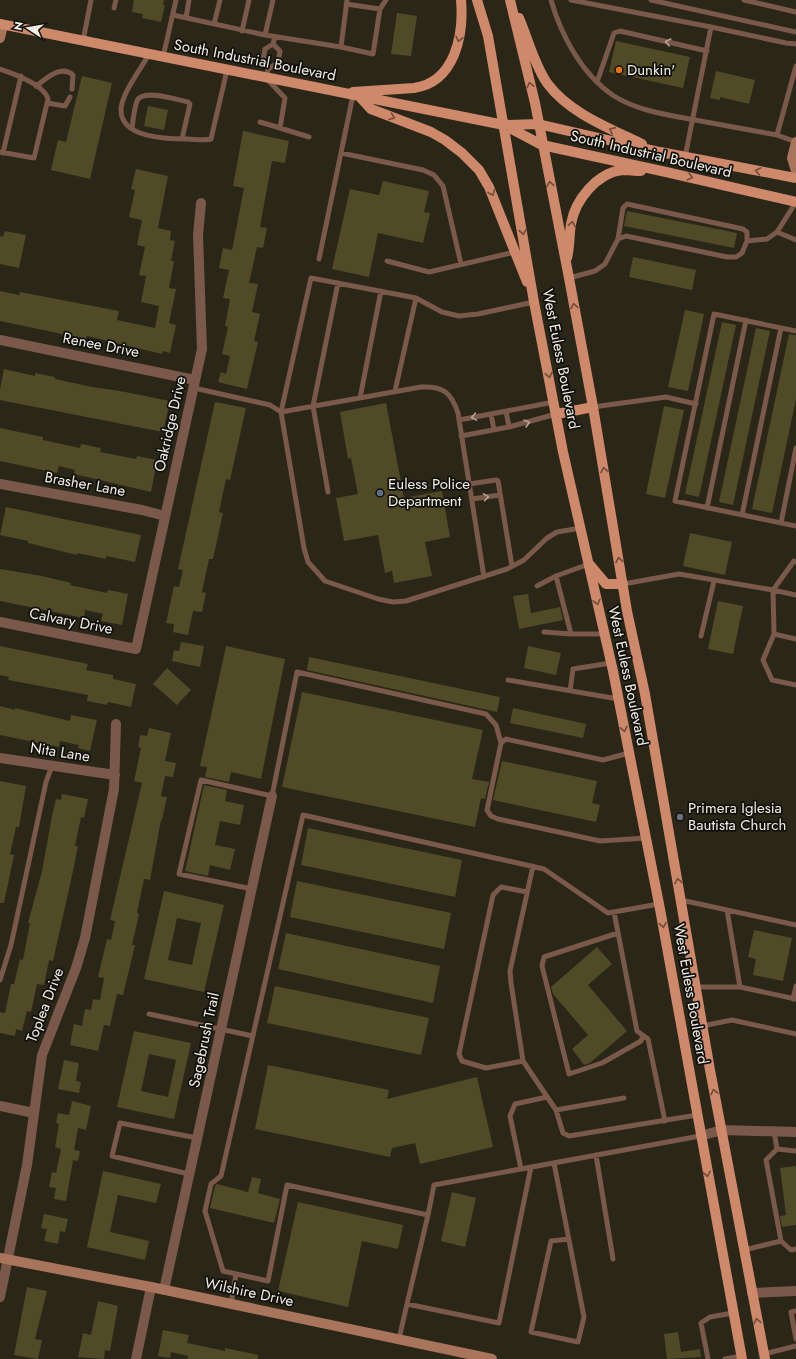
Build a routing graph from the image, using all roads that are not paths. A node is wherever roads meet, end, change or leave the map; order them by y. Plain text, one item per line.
1 (91, 0) edge
2 (116, 0) edge
3 (176, 0) edge
4 (189, 0) edge
5 (220, 0) edge
6 (249, 0) edge
7 (273, 0) edge
8 (367, 0) edge
9 (386, 0) edge
10 (461, 0) edge
11 (477, 0) edge
12 (511, 0) edge
13 (551, 0) edge
14 (571, 0) edge
15 (651, 0) edge
16 (744, 0) edge
17 (346, 2) edge
18 (360, 3) edge
19 (366, 7) junction
20 (114, 8) dead end
21 (380, 8) junction
22 (796, 12) edge
23 (173, 15) junction
24 (186, 18) junction
25 (2, 24) edge
26 (214, 24) junction
27 (711, 27) junction
28 (242, 31) junction
29 (796, 32) edge
30 (265, 35) junction
31 (275, 37) junction
32 (0, 38) edge
33 (83, 41) junction
34 (273, 44) junction
35 (796, 44) edge
36 (341, 47) junction
37 (706, 51) junction
38 (149, 54) junction
39 (163, 57) junction
40 (796, 66) edge
41 (0, 69) edge
42 (227, 70) junction
43 (267, 74) junction
44 (21, 76) junction
45 (597, 82) junction
46 (36, 86) junction
47 (72, 90) dead end
48 (337, 92) junction
49 (356, 96) junction
50 (70, 97) dead end
51 (47, 104) junction
52 (692, 119) junction
53 (260, 122) dead end
54 (538, 124) junction
55 (504, 125) junction
56 (280, 128) junction
57 (132, 129) junction
58 (777, 135) junction
59 (309, 137) dead end
60 (182, 139) junction
61 (796, 142) edge
62 (542, 145) junction
63 (2, 152) edge
64 (660, 152) junction
65 (341, 153) junction
66 (685, 157) junction
67 (796, 171) edge
68 (666, 172) junction
69 (796, 178) edge
70 (796, 199) edge
71 (796, 202) edge
72 (201, 203) dead end
73 (777, 232) junction
74 (618, 239) junction
75 (796, 240) edge
76 (747, 241) junction
77 (515, 252) junction
78 (319, 259) dead end
79 (387, 260) dead end
80 (566, 262) junction
81 (461, 264) junction
82 (569, 278) junction
83 (338, 283) junction
84 (381, 292) junction
85 (416, 298) junction
86 (534, 302) junction
87 (746, 320) junction
88 (781, 328) junction
89 (796, 331) edge
90 (0, 340) edge
91 (195, 384) junction
92 (396, 391) junction
93 (360, 398) junction
94 (554, 402) junction
95 (696, 404) junction
96 (314, 406) junction
97 (593, 407) junction
98 (506, 411) junction
99 (281, 412) junction
100 (491, 414) junction
101 (557, 414) junction
102 (459, 420) junction
103 (509, 428) junction
104 (494, 430) junction
105 (462, 436) junction
106 (796, 448) edge
107 (0, 484) edge
108 (469, 484) junction
109 (328, 492) dead end
110 (500, 495) junction
111 (472, 499) junction
112 (707, 508) junction
113 (742, 515) junction
114 (165, 516) junction
115 (781, 523) junction
116 (796, 526) edge
117 (581, 528) junction
118 (796, 562) edge
119 (589, 564) junction
120 (512, 566) junction
121 (556, 576) junction
122 (484, 577) junction
123 (714, 581) junction
124 (623, 584) junction
125 (537, 586) dead end
126 (773, 590) junction
127 (796, 595) edge
128 (0, 622) edge
129 (544, 632) dead end
130 (571, 634) junction
131 (605, 634) junction
132 (774, 634) junction
133 (701, 636) dead end
134 (796, 639) edge
135 (136, 649) joint
136 (611, 663) junction
137 (508, 680) dead end
138 (796, 685) edge
139 (570, 691) junction
140 (618, 699) junction
141 (116, 724) dead end
142 (501, 743) junction
143 (629, 753) junction
144 (0, 758) edge
145 (52, 766) junction
146 (115, 775) junction
147 (272, 796) junction
148 (646, 838) junction
149 (533, 866) junction
150 (252, 889) junction
151 (527, 892) junction
152 (681, 900) junction
153 (659, 904) junction
154 (727, 910) junction
155 (614, 912) junction
156 (796, 925) edge
157 (618, 933) junction
158 (0, 980) edge
159 (796, 986) edge
160 (696, 987) junction
161 (740, 987) junction
162 (795, 999) edge
163 (149, 1014) dead end
164 (702, 1026) junction
165 (221, 1030) junction
166 (796, 1034) edge
167 (253, 1036) junction
168 (643, 1036) junction
169 (523, 1061) junction
170 (547, 1097) junction
171 (624, 1098) dead end
172 (0, 1106) edge
173 (556, 1110) junction
174 (34, 1113) junction
175 (696, 1114) junction
176 (665, 1121) junction
177 (722, 1130) junction
178 (774, 1131) junction
179 (796, 1132) edge
180 (700, 1136) junction
181 (197, 1138) junction
182 (777, 1149) junction
183 (796, 1151) edge
184 (596, 1155) junction
185 (554, 1163) junction
186 (531, 1167) junction
187 (521, 1169) junction
188 (190, 1174) junction
189 (428, 1215) junction
190 (569, 1239) junction
191 (781, 1241) junction
192 (796, 1249) edge
193 (744, 1250) junction
194 (4, 1259) edge
195 (614, 1259) dead end
196 (236, 1274) junction
197 (151, 1288) junction
198 (164, 1290) junction
199 (796, 1291) edge
200 (752, 1293) junction
201 (0, 1297) edge
202 (231, 1304) junction
203 (407, 1304) junction
204 (796, 1311) edge
205 (733, 1312) junction
206 (399, 1339) junction
207 (796, 1340) edge
208 (796, 1346) edge
209 (764, 1356) edge
210 (741, 1357) edge
211 (136, 1359) edge
212 (492, 1359) edge
213 (708, 1359) edge
214 (725, 1359) edge

1 - 33 lane
2 - 20 lane
3 - 23 lane
4 - 24 lane
5 - 26 lane
6 - 28 lane
7 - 30 lane
8 - 19 lane
9 - 21 lane
10 -> 48 main road
11 - 55 main road, West Euless Boulevard
54 -> 12 main road, West Euless Boulevard
64 -> 12 main road
13 - 45 lane
14 - 27 lane
15 - 29 lane
16 - 22 lane
17 - 18 lane
17 - 36 lane
18 - 19 lane
19 - 21 lane
21 - 36 lane
23 - 24 lane
23 - 39 lane
24 - 26 lane
25 - 32 street
25 - 33 main road, South Industrial Boulevard
26 - 28 lane
27 - 35 lane
27 - 37 lane
28 - 30 lane
30 - 31 lane
31 - 34 lane
31 - 36 lane
33 - 38 main road, South Industrial Boulevard
34 - 43 lane
34 - 43 lane
37 -> 45 lane
37 - 52 lane
38 - 39 main road, South Industrial Boulevard
38 - 57 lane
39 - 42 main road, South Industrial Boulevard
40 - 58 lane
41 - 44 lane
42 - 43 main road, South Industrial Boulevard
42 - 60 lane
43 - 48 main road, South Industrial Boulevard
43 - 56 lane
44 - 46 lane
44 - 63 lane
45 - 52 lane
46 - 47 lane
46 - 51 lane
48 - 49 main road, South Industrial Boulevard
49 - 55 main road, South Industrial Boulevard
49 - 65 lane
49 -> 77 main road
50 - 51 lane
51 - 63 lane
52 - 58 lane
52 - 66 lane
53 - 56 lane
54 - 55 main road, South Industrial Boulevard
54 - 62 main road, West Euless Boulevard
54 - 64 main road, South Industrial Boulevard
55 - 62 main road, South Industrial Boulevard
55 -> 86 main road, West Euless Boulevard
56 - 59 lane
57 - 60 lane
57 - 60 lane
58 - 61 lane
61 - 67 street
62 - 68 main road, South Industrial Boulevard
80 -> 62 main road, West Euless Boulevard
64 - 66 main road, South Industrial Boulevard
65 - 78 lane
65 - 81 lane
69 -> 66 main road, South Industrial Boulevard
68 -> 71 main road, South Industrial Boulevard
80 -> 68 main road
70 - 71 street
71 - 73 lane
72 - 91 street, Oakridge Drive
73 - 75 lane
73 - 76 lane
74 - 76 lane
74 - 76 lane
74 - 82 lane
77 - 81 lane
77 - 86 main road
79 - 81 lane
80 - 82 main road, West Euless Boulevard
97 -> 82 main road, West Euless Boulevard
83 - 84 lane
83 - 96 lane
83 - 99 lane
84 - 85 lane
84 - 93 lane
85 - 86 lane
85 - 92 lane
86 -> 94 main road, West Euless Boulevard
87 - 88 lane
87 - 95 lane
87 - 112 lane
88 - 89 lane
88 - 113 lane
90 - 91 street, Renee Drive
91 - 99 lane
91 - 114 street, Oakridge Drive
92 - 93 lane
92 - 102 lane
93 - 96 lane
94 - 98 lane
94 - 101 main road, West Euless Boulevard
95 - 97 lane
95 - 112 lane
96 - 99 lane
96 - 109 lane
97 - 101 main road
124 -> 97 main road, West Euless Boulevard
98 - 100 lane
98 - 103 lane
99 - 122 lane
100 -> 102 lane
100 - 104 lane
103 -> 101 lane
101 - 117 main road, West Euless Boulevard
102 - 105 lane
103 - 104 lane
104 - 105 lane
105 - 108 lane
106 - 115 lane
107 - 114 street, Brasher Lane
108 - 110 lane
108 - 111 lane
111 -> 110 lane
110 - 120 lane
111 - 122 lane
112 - 113 lane
113 - 115 lane
114 - 135 street, Oakridge Drive
115 - 116 lane
117 - 119 main road, West Euless Boulevard
117 - 120 lane
118 - 126 lane
119 - 121 lane
119 - 124 main road
119 -> 131 main road, West Euless Boulevard
120 - 122 lane
121 - 125 lane
121 - 130 lane
123 - 124 lane
123 - 126 lane
123 - 133 lane
152 -> 124 main road, West Euless Boulevard
126 - 127 lane
126 - 132 lane
128 - 135 street, Calvary Drive
129 - 130 lane
130 - 131 lane
131 - 136 main road, West Euless Boulevard
132 - 134 lane
132 - 138 lane
136 - 139 lane
136 - 140 main road, West Euless Boulevard
137 - 139 lane
139 - 140 lane
140 -> 143 main road, West Euless Boulevard
141 - 146 street, Toplea Drive
142 - 143 lane
142 - 147 lane
142 - 148 lane
143 - 148 main road, West Euless Boulevard
144 - 145 street, Nita Lane
145 - 146 street, Nita Lane
145 - 158 lane
146 - 174 street, Toplea Drive
147 - 150 street, Sagebrush Trail
147 - 150 lane
148 - 153 main road, West Euless Boulevard
149 - 151 lane
149 - 155 lane
149 - 167 lane
150 - 165 street, Sagebrush Trail
151 - 169 lane
151 - 169 lane
152 - 154 lane
152 - 160 main road, West Euless Boulevard
153 - 155 lane
153 -> 175 main road, West Euless Boulevard
154 - 156 lane
154 - 161 lane
155 - 157 lane
157 - 168 lane
157 - 168 lane
159 - 162 lane
160 - 161 lane
160 - 164 main road, West Euless Boulevard
161 - 162 lane
163 - 165 lane
164 - 166 lane
177 -> 164 main road, West Euless Boulevard
165 - 167 lane
165 - 181 street, Sagebrush Trail
167 - 196 lane
168 - 176 lane
169 - 170 lane
170 - 173 lane
170 - 187 lane
171 - 173 lane
172 - 174 street
173 - 176 lane
174 - 194 street, Toplea Drive
175 - 176 lane
175 - 180 main road, West Euless Boulevard
177 - 178 street
177 - 180 street
177 - 193 main road, West Euless Boulevard
178 - 179 street
178 - 182 lane
180 - 184 lane
180 -> 205 main road, West Euless Boulevard
181 - 188 street, Sagebrush Trail
181 - 188 lane
182 - 183 lane
182 - 191 lane
184 - 185 lane
184 - 195 lane
185 - 186 lane
185 - 190 lane
186 - 187 lane
186 - 203 lane
187 - 189 lane
188 - 198 street, Sagebrush Trail
189 - 196 lane
189 - 203 lane
190 - 190 lane
191 - 192 lane
191 - 193 lane
193 - 200 main road, West Euless Boulevard
194 - 197 street, Wilshire Drive
194 - 201 street, Toplea Drive
196 - 202 lane
197 - 198 street, Wilshire Drive
197 - 211 street
198 - 202 street, Wilshire Drive
199 - 200 street
209 -> 200 main road, West Euless Boulevard
202 - 206 street, Wilshire Drive
203 - 206 lane
204 - 207 lane
205 - 210 main road, West Euless Boulevard
205 - 213 lane
206 - 212 street, Wilshire Drive
208 - 209 lane
210 - 214 lane

